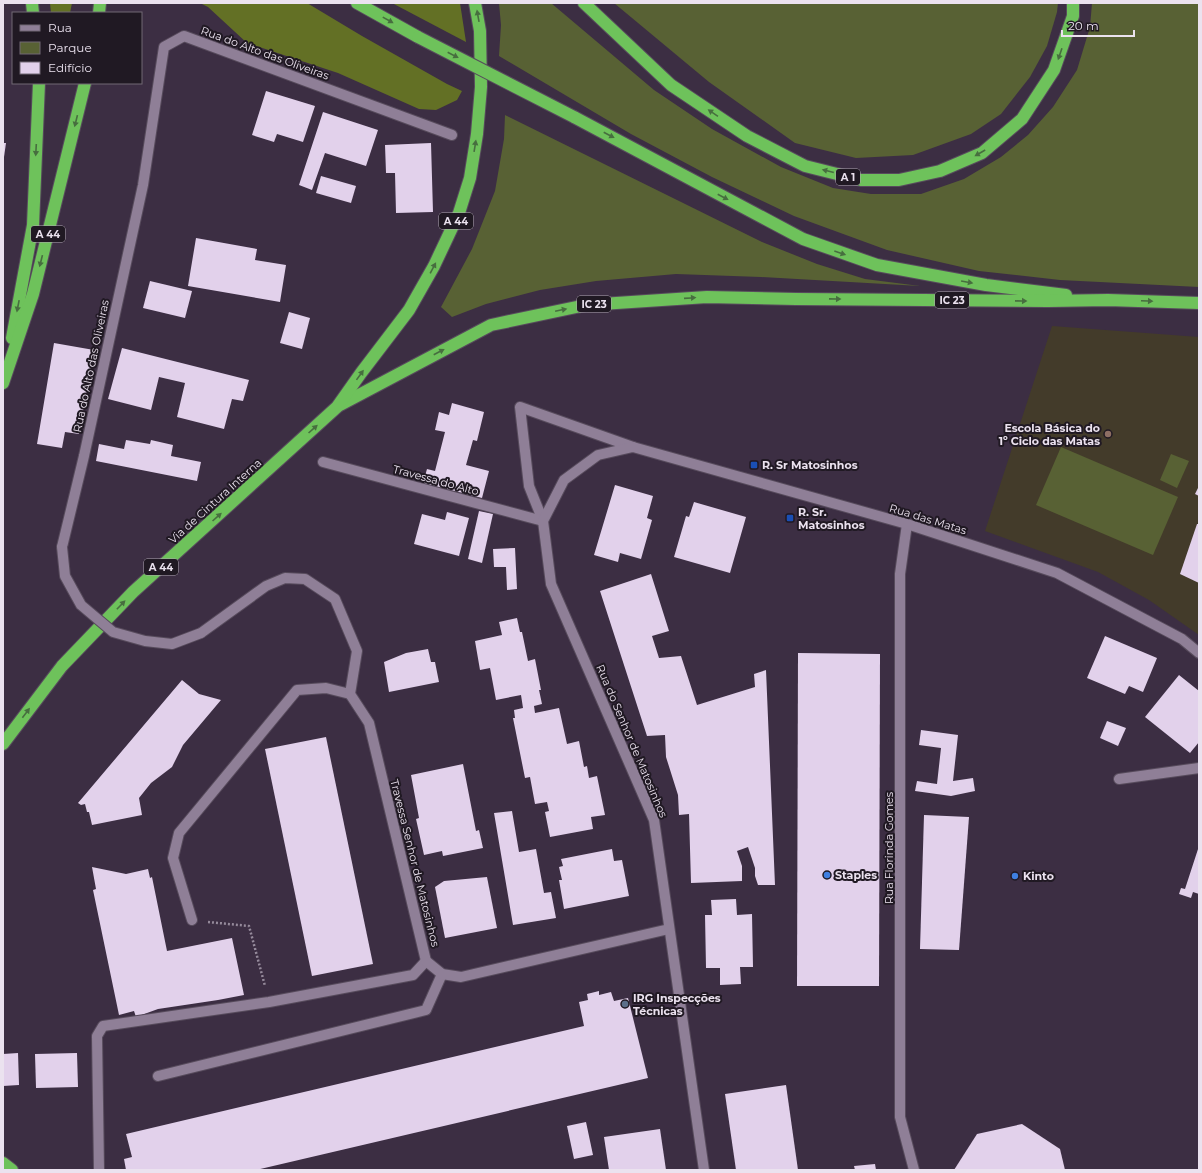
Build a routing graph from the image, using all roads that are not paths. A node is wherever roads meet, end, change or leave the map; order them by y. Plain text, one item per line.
1 (357, 3) edge
2 (475, 3) edge
3 (584, 3) edge
4 (1073, 3) edge
5 (39, 84) edge
6 (85, 84) edge
7 (452, 135) dead end
8 (1108, 300) junction
9 (1199, 303) edge
10 (3, 382) edge
11 (338, 407) junction
12 (633, 447) junction
13 (324, 462) dead end
14 (543, 521) junction
15 (907, 524) junction
16 (1199, 653) edge
17 (350, 694) junction
18 (3, 744) edge
19 (1199, 768) edge
20 (1119, 779) dead end
21 (192, 920) road end
22 (669, 929) junction
23 (426, 961) junction
24 (442, 974) junction
25 (158, 1076) dead end
26 (3, 1162) edge
27 (12, 1170) edge
28 (99, 1170) edge
29 (704, 1170) edge
30 (914, 1170) edge

1 -> 8 highway, bridge
11 -> 2 highway, A 44
4 -> 3 highway, A 1
5 -> 10 highway
6 -> 10 highway, A 44
7 - 17 street, Rua do Alto das Oliveiras, bridge
8 -> 9 highway, IC 23
11 -> 8 highway, IC 23
18 -> 11 highway, Via de Cintura Interna / A 44
12 - 14 street
12 - 14 street, Rua das Matas
12 - 15 street, Rua das Matas
13 - 14 street, Travessa do Alto
14 - 22 street, Rua do Senhor de Matosinhos
15 - 16 street, Rua das Matas
15 - 30 street, Rua Florinda Gomes
17 - 21 street
17 - 23 street, Travessa Senhor de Matosinhos
19 - 20 street
22 - 24 street
22 - 29 street, Rua do Senhor de Matosinhos
23 - 24 street, Travessa Senhor de Matosinhos
23 - 28 street
24 - 25 street
26 - 27 highway

